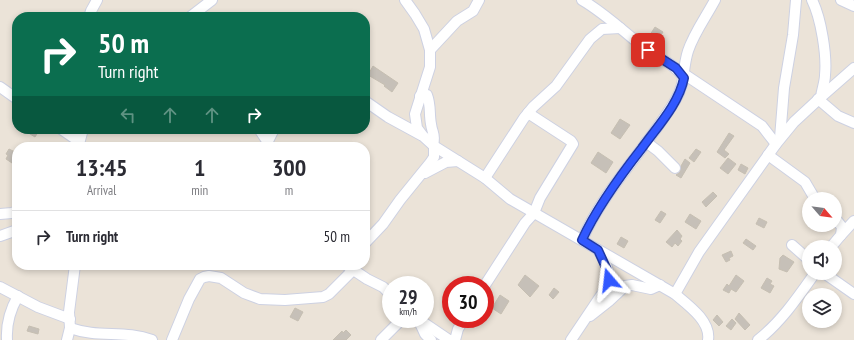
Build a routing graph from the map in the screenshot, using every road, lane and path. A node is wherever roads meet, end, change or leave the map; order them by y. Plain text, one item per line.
1 (98, 0) edge
2 (212, 0) edge
3 (405, 0) edge
4 (479, 0) edge
5 (582, 0) edge
6 (594, 0) edge
7 (715, 0) edge
8 (796, 0) edge
9 (841, 0) edge
10 (815, 3) edge
11 (854, 6) edge
12 (91, 12) edge
13 (196, 12) edge
14 (601, 12) junction
15 (620, 28) junction
16 (430, 50) junction
17 (854, 68) edge
18 (684, 76) junction
19 (0, 87) edge
20 (12, 95) edge
21 (420, 96) junction
22 (820, 98) junction
23 (370, 104) edge
24 (528, 113) junction
25 (854, 123) edge
26 (68, 134) edge
27 (423, 136) junction
28 (778, 141) junction
29 (78, 142) edge
30 (646, 142) junction
31 (433, 146) junction
32 (768, 155) junction
33 (458, 161) junction
34 (675, 168) dead end
35 (423, 174) junction
36 (485, 178) junction
37 (811, 192) edge
38 (12, 213) edge
39 (534, 213) junction
40 (0, 214) edge
41 (852, 225) edge
42 (12, 231) edge
43 (841, 232) edge
44 (841, 235) junction
45 (0, 236) edge
46 (370, 238) edge
47 (582, 240) junction
48 (837, 240) edge
49 (792, 245) dead end
50 (598, 250) junction
51 (802, 254) edge
52 (75, 270) edge
53 (348, 270) edge
54 (354, 270) edge
55 (490, 276) edge
56 (810, 280) edge
57 (834, 280) edge
58 (660, 285) junction
59 (382, 286) edge
60 (0, 287) edge
61 (675, 294) junction
62 (854, 294) edge
63 (18, 296) junction
64 (585, 319) junction
65 (393, 328) edge
66 (422, 328) edge
67 (431, 328) edge
68 (459, 328) edge
69 (69, 333) edge
70 (711, 339) edge
71 (7, 340) edge
72 (152, 340) edge
73 (172, 340) edge
74 (381, 340) edge
75 (431, 340) edge
76 (449, 340) edge
77 (455, 340) edge
78 (571, 340) edge
79 (758, 340) edge

1 - 12 street
2 - 13 street
3 - 16 street
4 - 16 street
5 - 14 street
6 - 14 street
7 - 18 street
8 - 28 street
9 - 11 street
10 - 22 street
14 - 15 street
15 - 18 street
15 - 24 street
16 - 21 street
17 - 22 street
18 - 28 street
18 - 30 street
19 - 20 street
21 - 27 street
21 - 31 street
22 - 25 street
22 - 28 street
23 - 27 street
24 - 36 street
24 - 39 street
26 - 29 street
27 - 31 street
28 - 32 street
30 - 34 street
30 - 47 street
31 - 33 street
31 - 35 street
32 - 37 street
32 - 61 street
33 - 35 street
33 - 36 street
35 - 46 street
36 - 39 street
38 - 40 street
39 - 47 street
39 - 55 street
41 - 44 street
42 - 45 street
43 - 44 street
44 - 48 street
47 - 50 street
49 - 51 street
50 - 58 street
50 - 64 street
52 - 69 street
53 - 73 street
54 - 59 street
56 - 79 street
57 - 62 street
58 - 61 street
58 - 64 street
60 - 63 street
61 - 70 street
63 - 69 street
63 - 71 street
64 - 78 street
65 - 74 street
66 - 75 street
67 - 76 street
68 - 77 street
69 - 72 street

